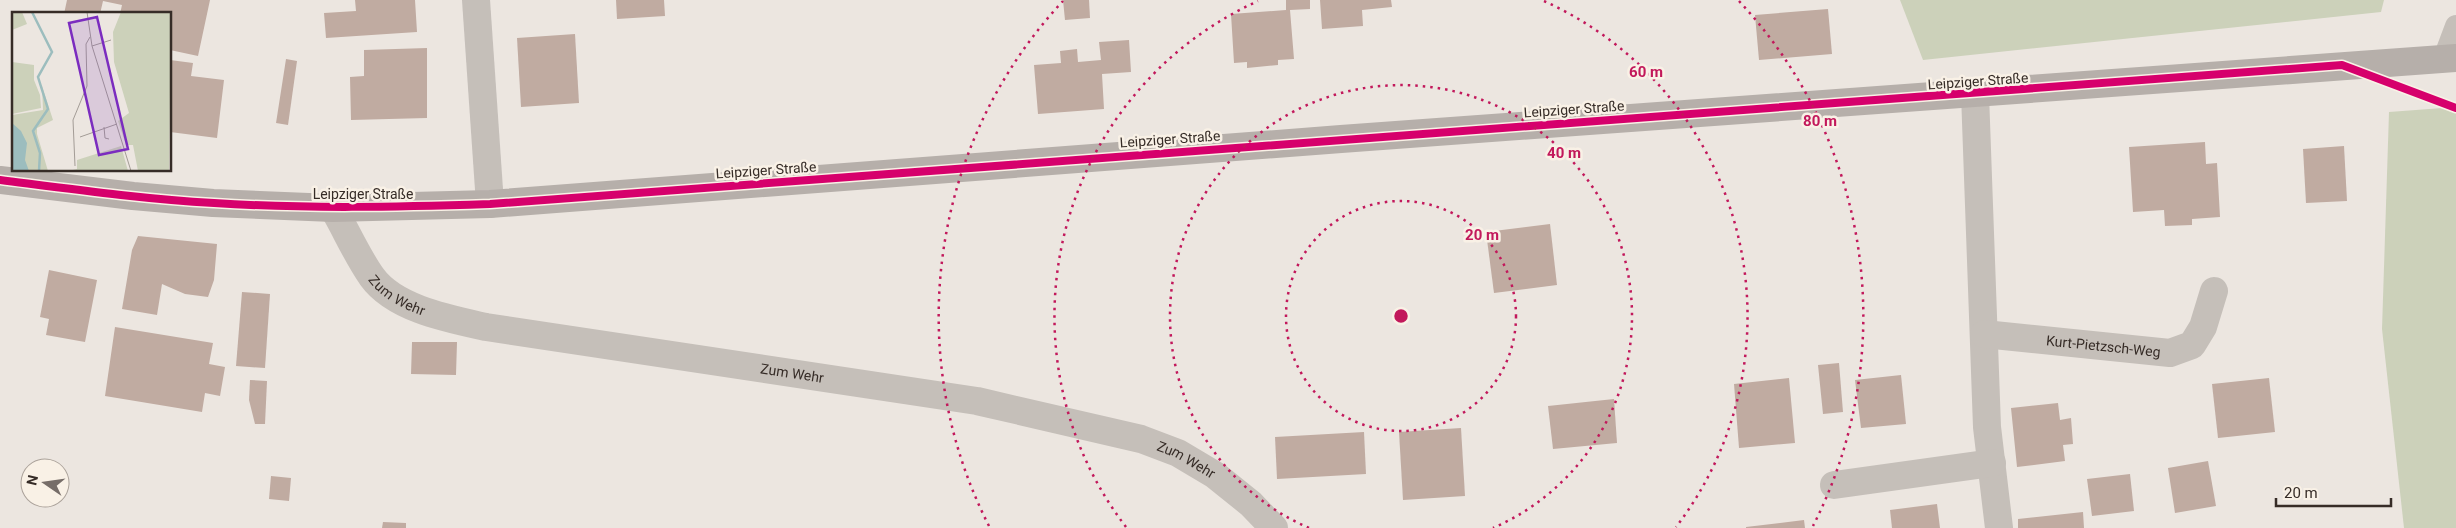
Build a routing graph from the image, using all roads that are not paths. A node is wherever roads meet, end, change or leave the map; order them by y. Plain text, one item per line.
1 (476, 0) edge
2 (2456, 26) edge
3 (2450, 58) edge
4 (1976, 94) junction
5 (0, 180) edge
6 (490, 204) junction
7 (333, 208) junction
8 (2214, 291) dead end
9 (1984, 334) junction
10 (1992, 463) junction
11 (1834, 485) dead end
12 (1274, 528) edge
13 (1999, 528) edge

1 - 6 street
2 - 3 lane
3 - 4 street, Leipziger Straße
4 - 6 street, Leipziger Straße
4 - 9 street
5 - 7 street, Leipziger Straße
6 - 7 street, Leipziger Straße
7 - 12 street, Zum Wehr
8 - 9 street, Kurt-Pietzsch-Weg
9 - 10 street
10 - 11 street
10 - 13 street

